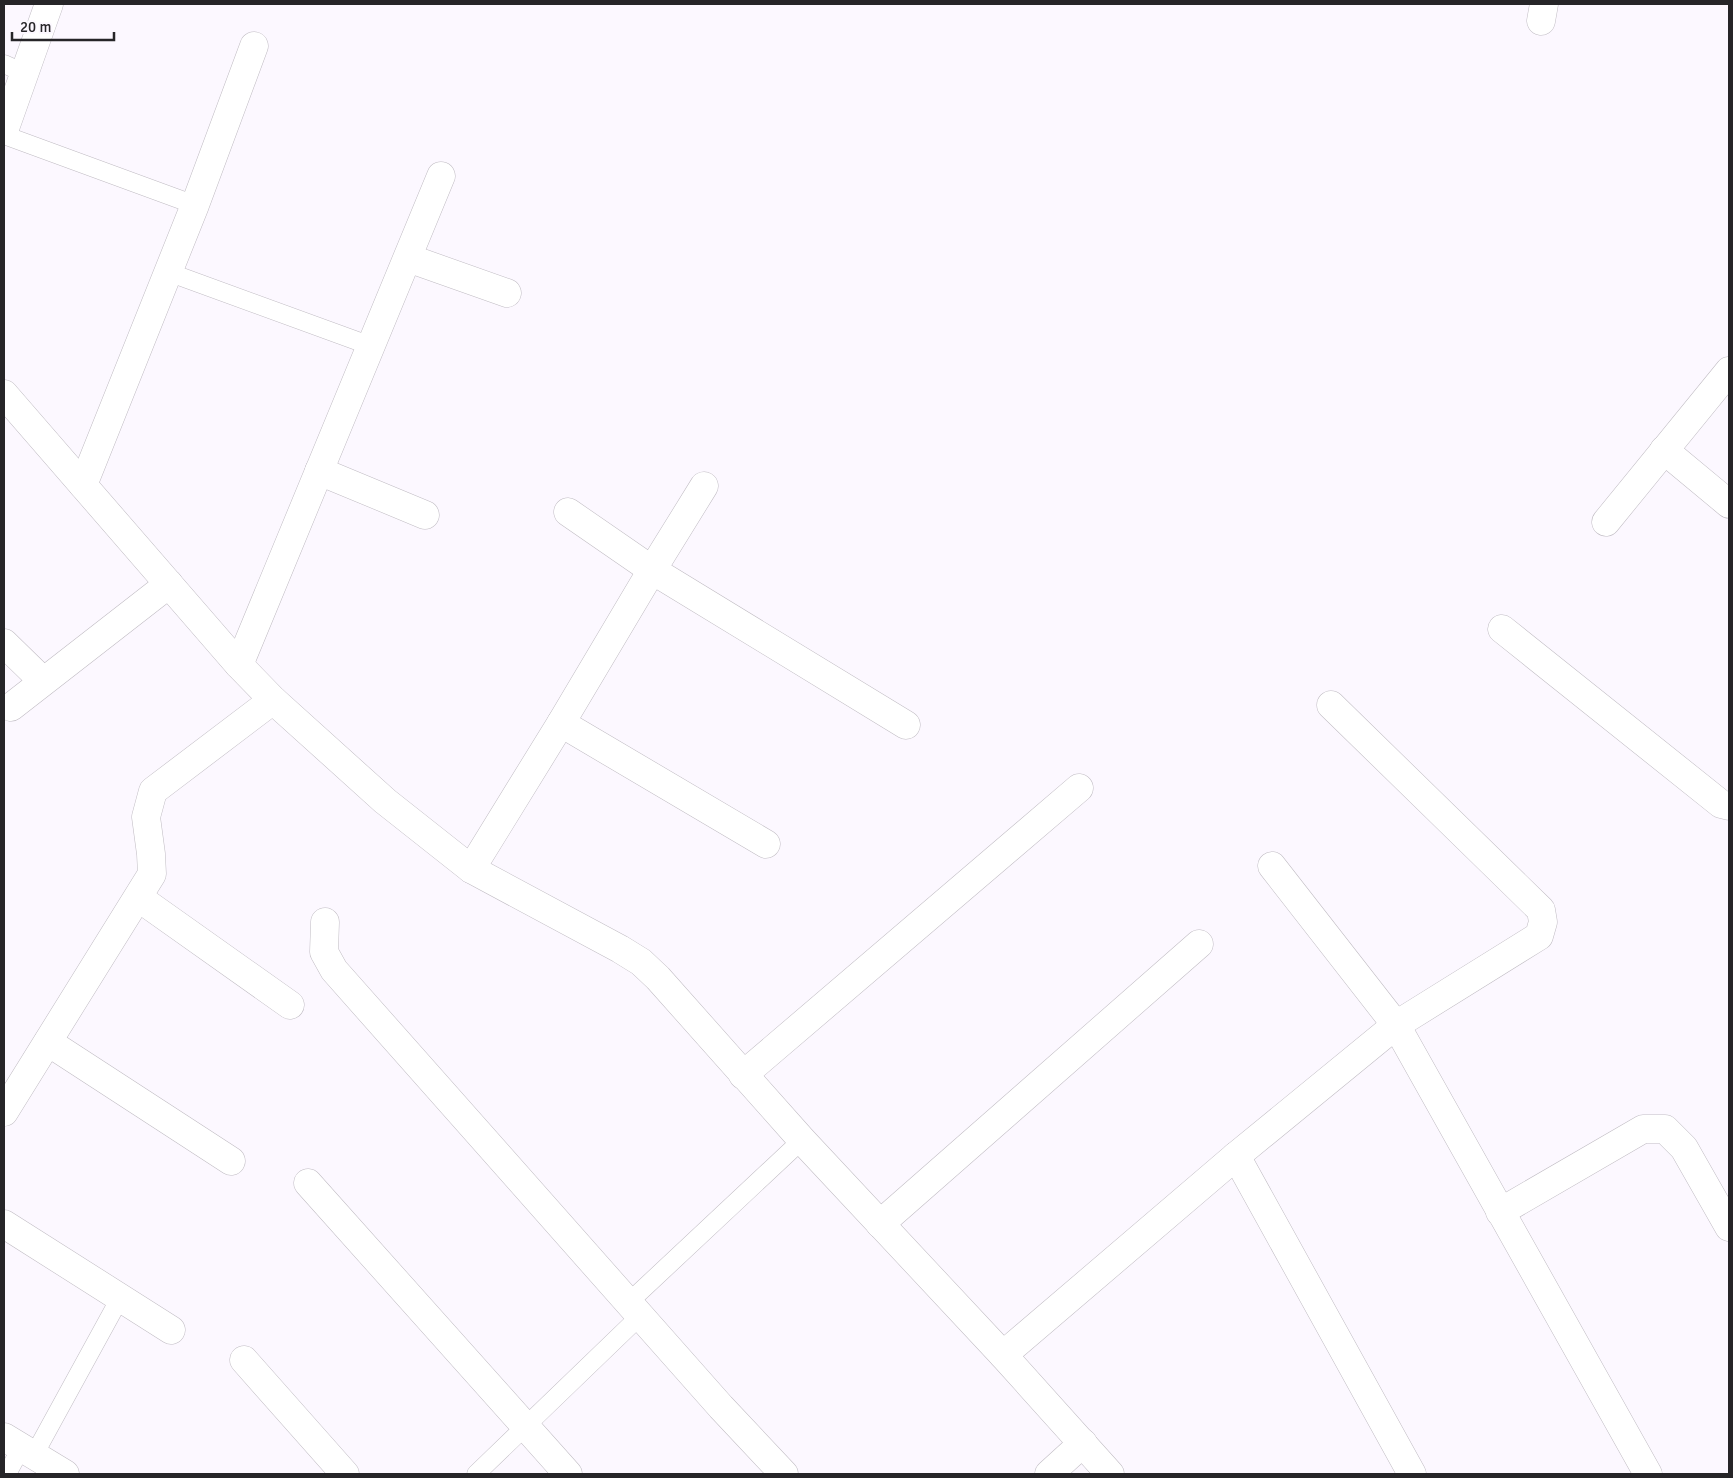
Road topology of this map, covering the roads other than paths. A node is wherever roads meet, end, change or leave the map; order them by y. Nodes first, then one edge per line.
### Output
1 (49, 4) edge
2 (254, 46) dead end
3 (14, 68) edge
4 (4, 133) edge
5 (442, 176) dead end
6 (195, 205) junction
7 (408, 258) junction
8 (168, 272) junction
9 (508, 293) dead end
10 (371, 346) junction
11 (1729, 371) edge
12 (4, 394) edge
13 (1664, 450) junction
14 (319, 471) junction
15 (83, 485) junction
16 (704, 486) dead end
17 (1729, 504) edge
18 (568, 512) dead end
19 (425, 515) dead end
20 (1606, 522) dead end
21 (652, 570) junction
22 (169, 584) junction
23 (1502, 629) dead end
24 (4, 643) edge
25 (239, 665) junction
26 (43, 681) junction
27 (273, 700) junction
28 (1331, 705) dead end
29 (11, 707) dead end
30 (561, 723) junction
31 (906, 724) dead end
32 (1079, 788) dead end
33 (1729, 806) edge
34 (766, 844) dead end
35 (1272, 866) dead end
36 (471, 869) junction
37 (139, 898) junction
38 (325, 922) dead end
39 (1199, 944) dead end
40 (290, 1005) dead end
41 (1396, 1025) junction
42 (48, 1042) junction
43 (743, 1075) junction
44 (4, 1112) edge
45 (802, 1140) junction
46 (1236, 1156) junction
47 (231, 1161) dead end
48 (308, 1183) dead end
49 (1500, 1212) junction
50 (4, 1224) edge
51 (880, 1224) junction
52 (1729, 1227) edge
53 (120, 1298) junction
54 (634, 1309) junction
55 (171, 1330) dead end
56 (1003, 1355) junction
57 (244, 1360) dead end
58 (525, 1426) junction
59 (1083, 1443) junction
60 (20, 1447) edge
61 (6, 1474) edge
62 (65, 1474) edge
63 (345, 1474) edge
64 (476, 1474) edge
65 (568, 1474) edge
66 (784, 1474) edge
67 (1049, 1474) edge
68 (1110, 1474) edge
69 (1412, 1474) edge
70 (1648, 1474) edge

1 - 3 street
2 - 6 street
3 - 4 street
4 - 6 lane
5 - 7 street
6 - 8 street
7 - 9 street
7 - 10 street
8 - 10 lane
8 - 15 street
10 - 14 street
11 - 13 street
12 - 15 street
13 - 17 street
13 - 20 street
14 - 19 street
14 - 25 street
15 - 22 street
16 - 21 street
18 - 21 street
21 - 30 street
21 - 31 street
22 - 25 street
22 - 26 street
23 - 33 street
24 - 26 street
25 - 27 street
26 - 29 street
27 - 36 street
27 - 37 street
28 - 41 street
30 - 34 street
30 - 36 street
32 - 43 street
35 - 41 street
36 - 43 street
37 - 40 street
37 - 42 street
38 - 54 street
39 - 51 street
41 - 46 street
41 - 49 street
42 - 44 street
42 - 47 street
43 - 45 street
45 - 51 street
45 - 54 lane
46 - 56 street
46 - 69 street
48 - 58 street
49 - 52 street
49 - 70 street
50 - 53 street
51 - 56 street
53 - 55 street
53 - 60 lane
54 - 58 lane
54 - 66 street
56 - 59 street
57 - 63 street
58 - 64 lane
58 - 65 street
59 - 67 street
59 - 68 street
60 - 61 lane
60 - 62 street

